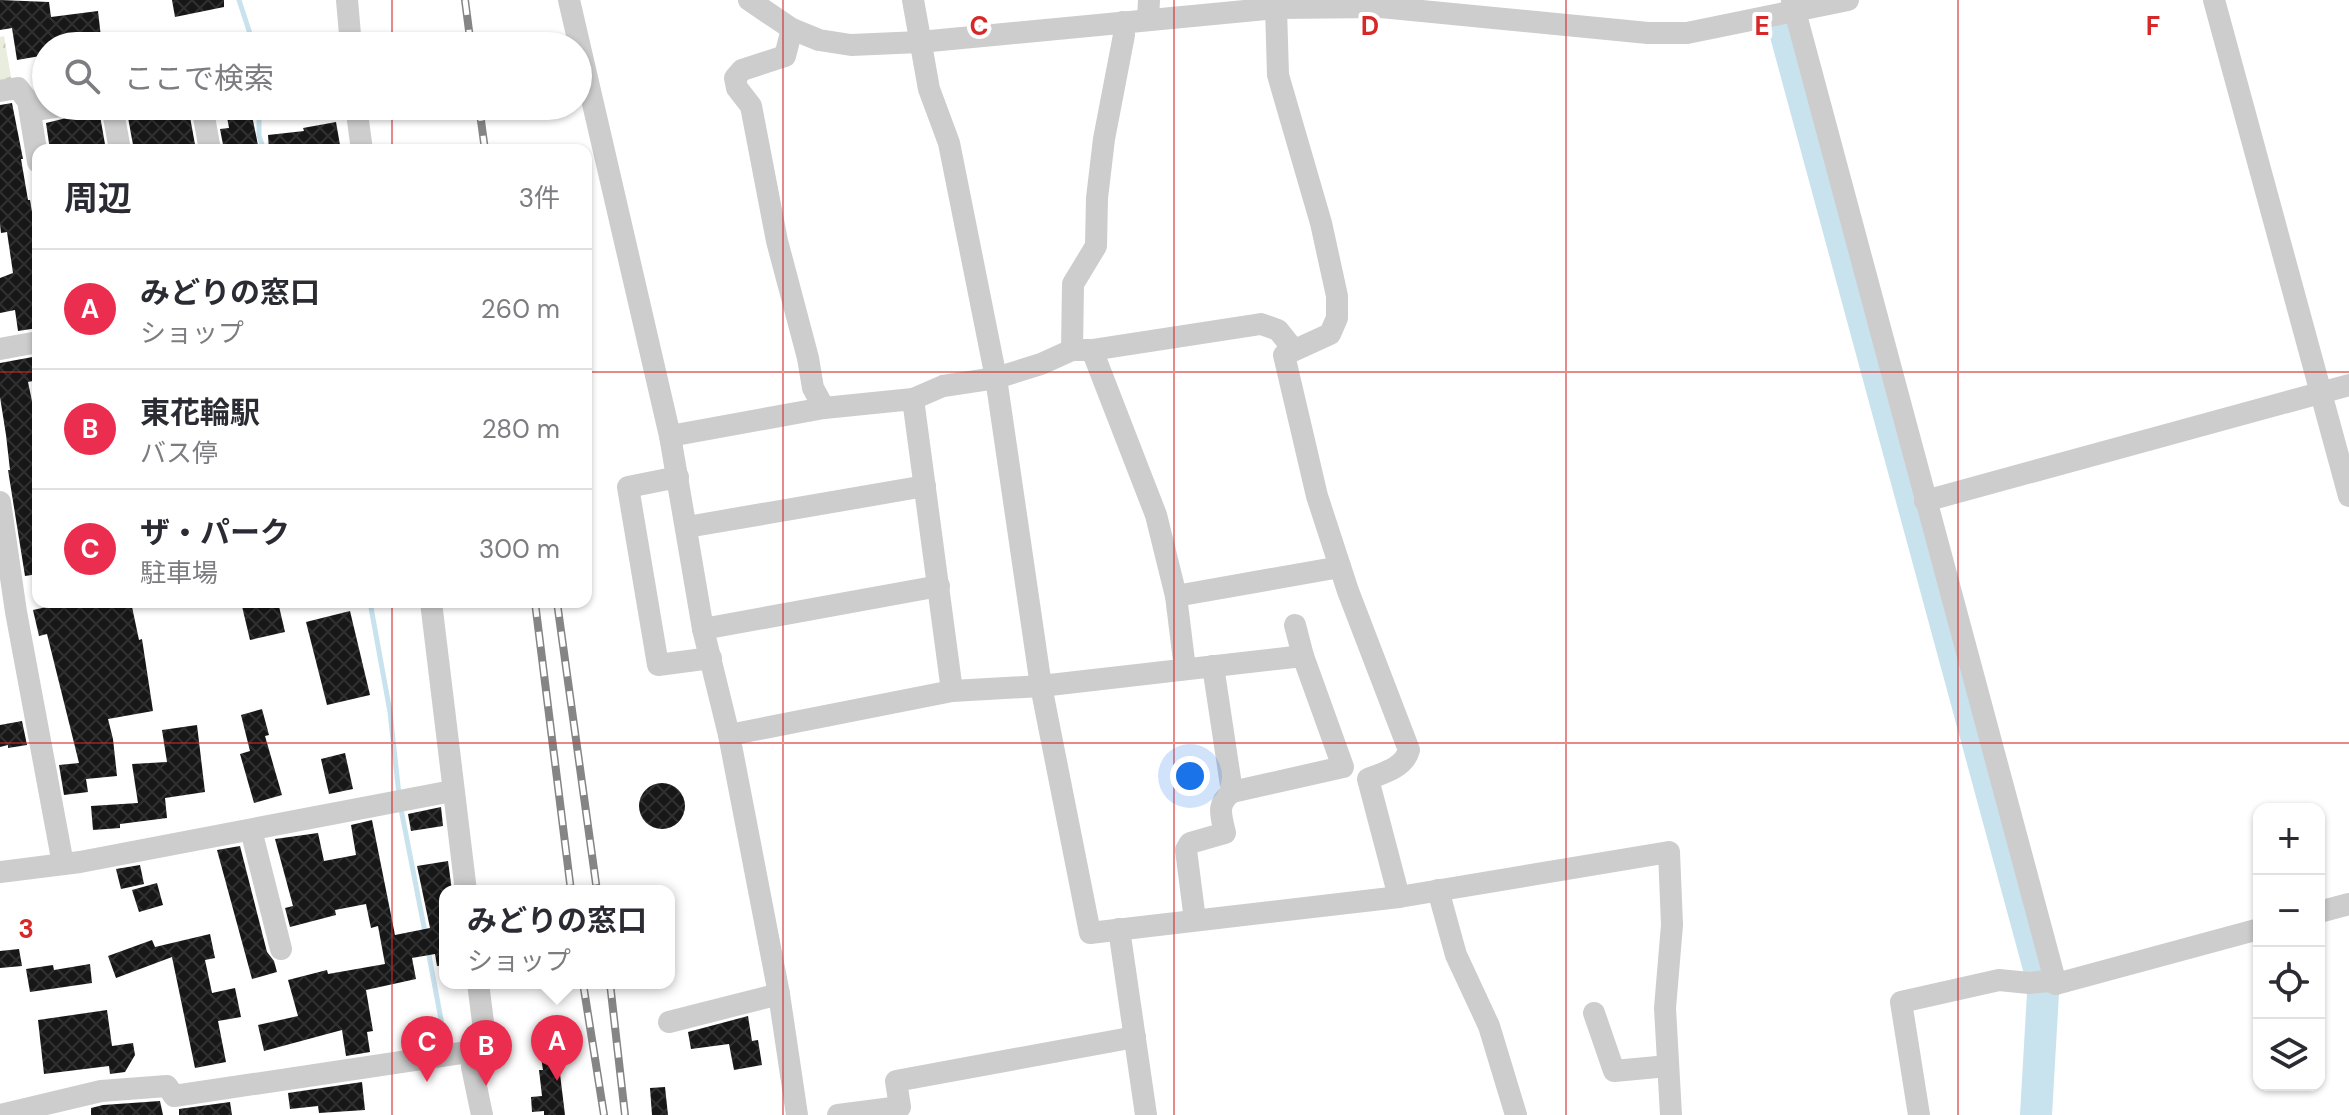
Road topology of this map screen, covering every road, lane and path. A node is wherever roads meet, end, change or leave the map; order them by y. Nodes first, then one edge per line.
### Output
1 (347, 0) edge
2 (569, 0) edge
3 (749, 0) edge
4 (913, 0) edge
5 (1848, 0) edge
6 (2214, 0) edge
7 (1794, 6) edge
8 (1276, 8) junction
9 (1148, 10) edge
10 (783, 17) edge
11 (1123, 22) junction
12 (350, 32) edge
13 (576, 32) edge
14 (920, 42) junction
15 (0, 91) edge
16 (592, 99) edge
17 (30, 111) joint
18 (115, 120) edge
19 (205, 120) edge
20 (358, 120) edge
21 (35, 144) edge
22 (119, 144) edge
23 (209, 144) edge
24 (361, 144) edge
25 (32, 343) edge
26 (0, 349) edge
27 (1082, 350) junction
28 (1294, 350) junction
29 (996, 378) junction
30 (2349, 385) edge
31 (2321, 393) junction
32 (913, 399) junction
33 (824, 408) junction
34 (670, 436) junction
35 (678, 477) junction
36 (925, 486) junction
37 (2349, 496) edge
38 (1925, 501) junction
39 (0, 502) edge
40 (687, 527) junction
41 (1340, 567) junction
42 (939, 586) junction
43 (1176, 596) junction
44 (432, 608) edge
45 (1295, 625) dead end
46 (703, 629) junction
47 (1303, 656) junction
48 (711, 658) junction
49 (1213, 666) junction
50 (1185, 669) junction
51 (1041, 686) junction
52 (952, 691) junction
53 (729, 735) junction
54 (452, 791) junction
55 (1232, 792) junction
56 (251, 830) junction
57 (63, 864) junction
58 (0, 872) edge
59 (465, 885) edge
60 (1438, 890) junction
61 (1399, 897) junction
62 (2349, 904) edge
63 (2325, 910) edge
64 (1195, 920) junction
65 (1119, 929) junction
66 (2253, 930) edge
67 (281, 949) dead end
68 (2046, 982) junction
69 (479, 989) edge
70 (779, 994) junction
71 (1594, 1013) dead end
72 (669, 1022) dead end
73 (1135, 1037) junction
74 (475, 1057) junction
75 (1668, 1066) junction
76 (0, 1115) edge
77 (482, 1115) edge
78 (797, 1115) edge
79 (838, 1115) edge
80 (1146, 1115) edge
81 (1516, 1115) edge
82 (1671, 1115) edge
83 (1919, 1115) edge

1 - 12 street
2 - 13 street
3 - 10 street
4 - 14 street
5 - 7 street
6 - 31 street
7 - 8 street
7 - 38 street
8 - 9 street
8 - 28 street
9 - 11 street
10 - 14 street
10 - 33 street
11 - 14 street
11 - 27 street
14 - 29 street
15 - 17 street
16 - 34 street
17 - 21 street
18 - 22 street
19 - 23 street
20 - 24 street
25 - 26 street
27 - 28 street
27 - 29 street
27 - 43 street
28 - 41 street
29 - 32 street
29 - 51 street
30 - 31 street
31 - 37 street
31 - 38 street
32 - 33 street
32 - 36 street
33 - 34 street
34 - 35 street
35 - 40 street
35 - 48 street
36 - 40 street
36 - 42 street
38 - 68 street
39 - 57 street
40 - 46 street
41 - 43 street
41 - 61 street
42 - 46 street
42 - 52 street
43 - 50 street
44 - 54 street
45 - 47 street
46 - 48 street
47 - 49 street
47 - 55 street
48 - 53 street
49 - 50 street
49 - 55 street
50 - 51 street
51 - 52 street
51 - 65 street
52 - 53 street
53 - 70 street
54 - 56 street
54 - 59 street
55 - 64 street
56 - 57 street
56 - 67 street
57 - 58 street
60 - 61 street
60 - 75 street
60 - 81 street
61 - 64 street
62 - 63 street
64 - 65 street
65 - 73 street
66 - 68 street
68 - 83 street
69 - 74 street
70 - 72 street
70 - 78 street
71 - 75 street
73 - 79 street
73 - 80 street
74 - 76 street
74 - 77 street
75 - 82 street

